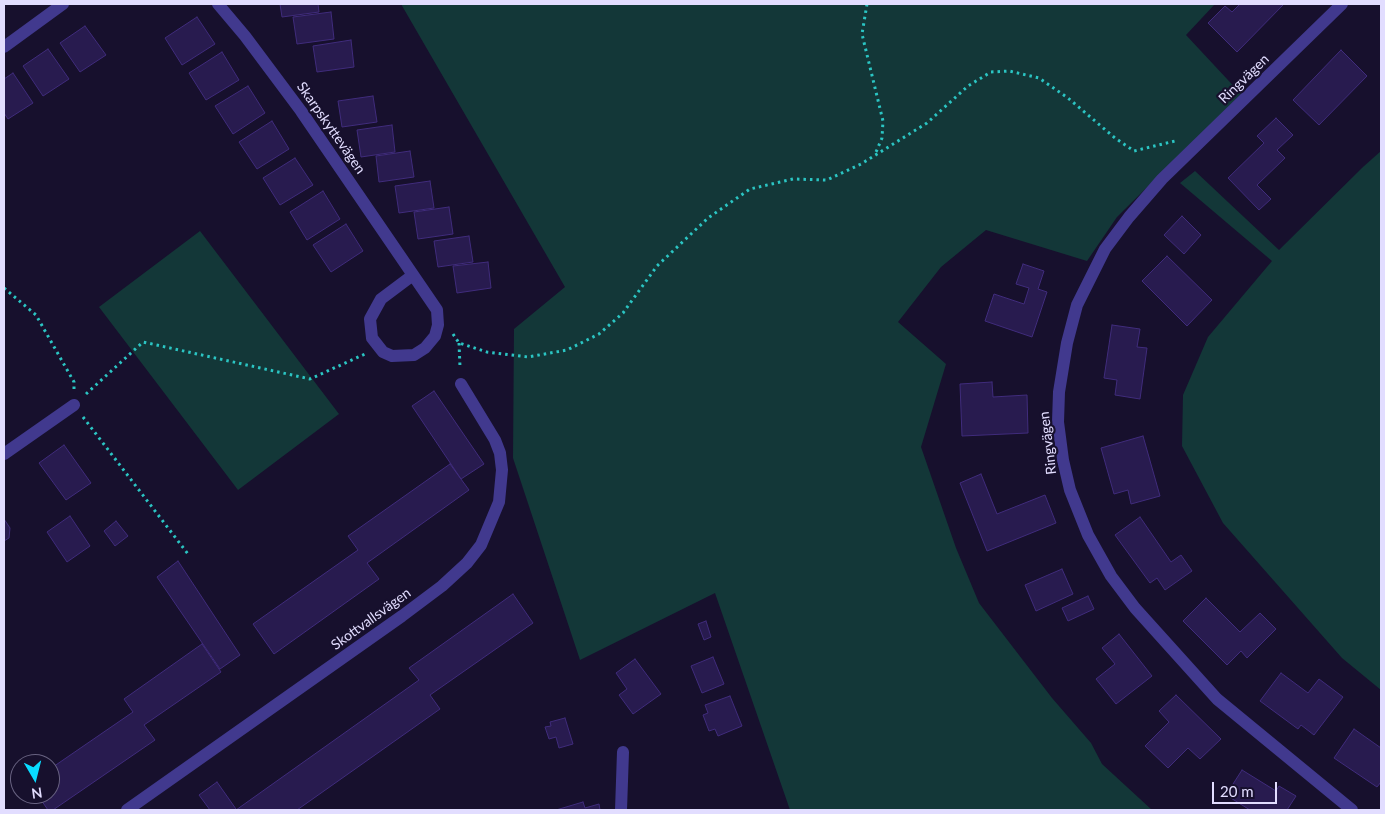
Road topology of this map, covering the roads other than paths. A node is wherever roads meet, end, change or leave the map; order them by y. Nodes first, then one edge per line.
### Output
1 (63, 4) edge
2 (218, 4) edge
3 (1342, 4) edge
4 (4, 47) edge
5 (413, 275) junction
6 (461, 384) road end
7 (74, 404) road end
8 (4, 454) edge
9 (623, 752) dead end
10 (127, 810) edge
11 (621, 810) edge
12 (1352, 810) edge

1 - 4 street
2 - 5 street, Skarpskyttevägen
3 - 12 street, Ringvägen
5 - 5 street, Skarpskyttevägen
6 - 10 street, Skottvallsvägen
7 - 8 street
9 - 11 street

